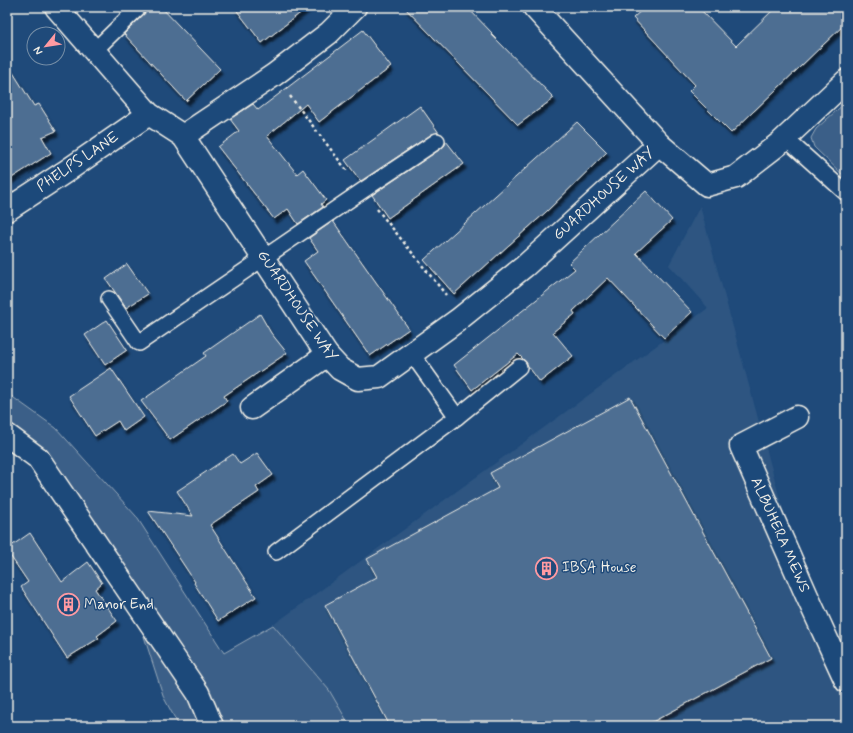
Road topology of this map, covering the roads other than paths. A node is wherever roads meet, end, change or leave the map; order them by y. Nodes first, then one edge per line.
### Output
1 (56, 7) edge
2 (139, 7) edge
3 (355, 7) edge
4 (534, 7) edge
5 (94, 51) junction
6 (846, 81) edge
7 (149, 114) junction
8 (183, 136) junction
9 (785, 138) junction
10 (437, 142) dead end
11 (659, 144) junction
12 (846, 193) edge
13 (7, 210) edge
14 (264, 258) junction
15 (109, 299) dead end
16 (412, 354) junction
17 (327, 355) junction
18 (519, 367) dead end
19 (252, 408) dead end
20 (457, 417) junction
21 (797, 417) dead end
22 (7, 435) edge
23 (276, 552) dead end
24 (846, 681) edge
25 (212, 726) edge

1 - 5 street, GUARDHOUSE WAY
2 - 5 lane
3 - 8 street
4 - 11 street
5 - 7 street, GUARDHOUSE WAY
6 - 9 street
7 - 8 street, GUARDHOUSE WAY
7 - 13 street, PHELPS LANE
8 - 14 street, GUARDHOUSE WAY
9 - 11 street
9 - 12 lane
10 - 14 lane
11 - 16 street, GUARDHOUSE WAY
14 - 15 lane
14 - 17 street, GUARDHOUSE WAY
16 - 17 street, GUARDHOUSE WAY
16 - 20 lane
17 - 19 street
18 - 20 lane
20 - 23 lane
21 - 24 street, ALBUHERA MEWS
22 - 25 street

